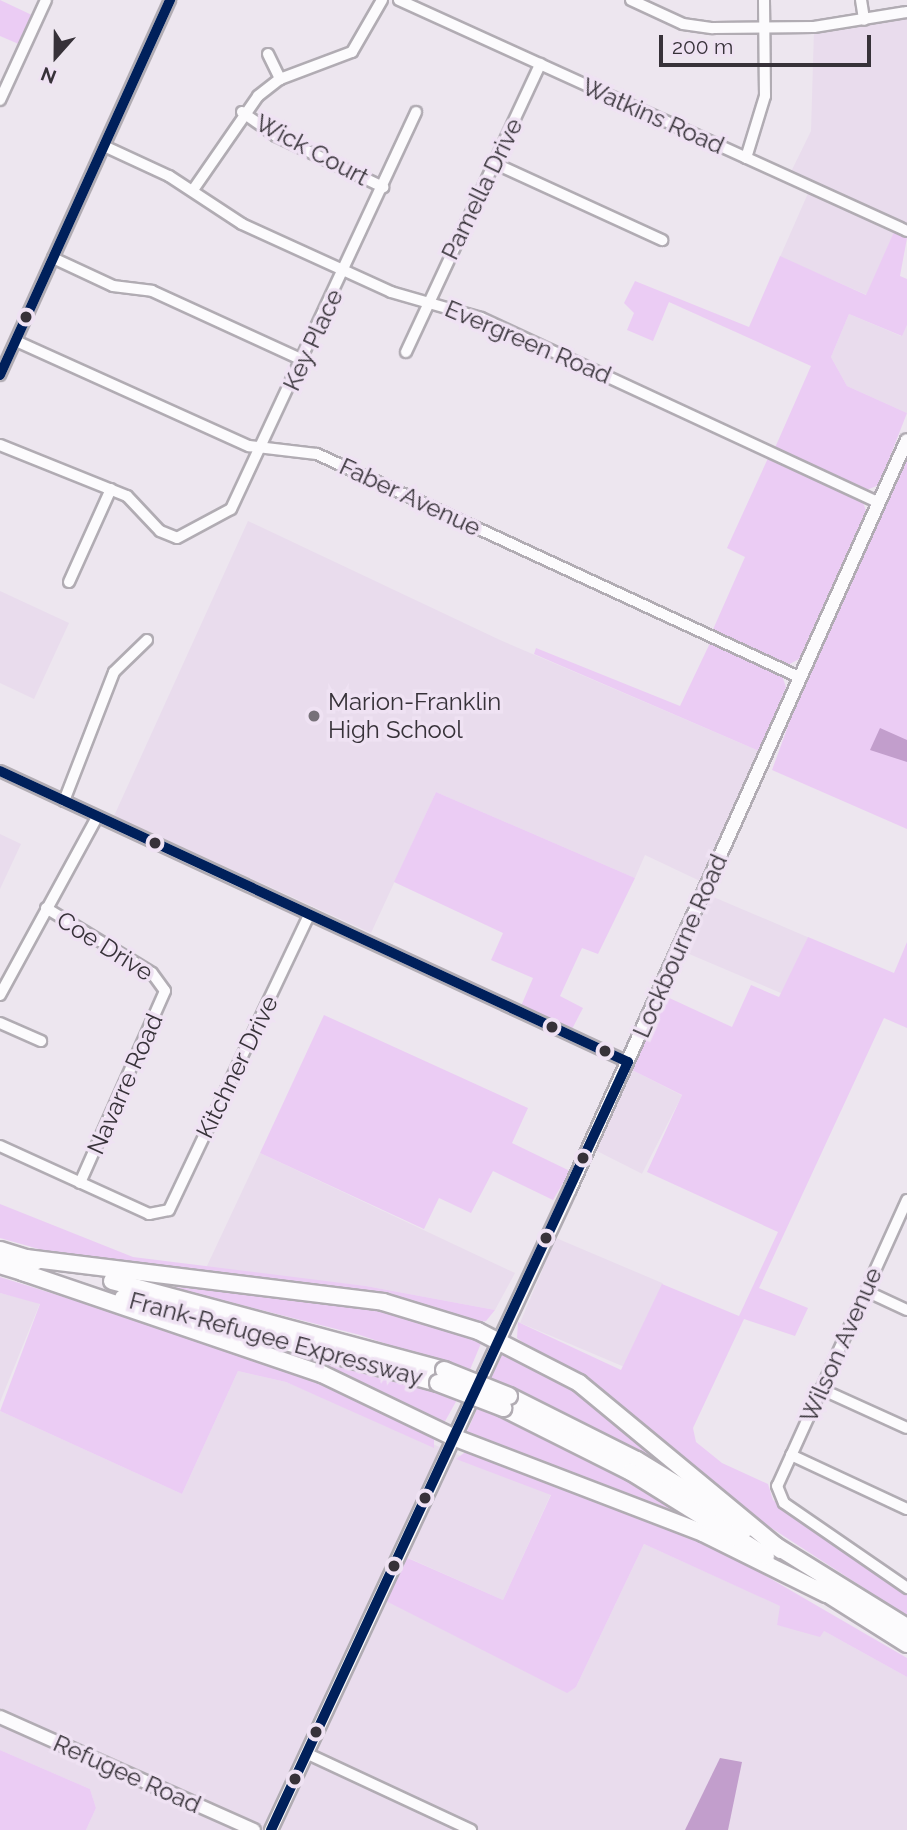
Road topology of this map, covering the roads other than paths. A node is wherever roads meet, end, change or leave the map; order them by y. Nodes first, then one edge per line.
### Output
1 (46, 0) edge
2 (170, 0) edge
3 (382, 0) edge
4 (399, 0) edge
5 (631, 0) edge
6 (764, 0) edge
7 (861, 0) edge
8 (907, 12) edge
9 (864, 20) junction
10 (764, 27) junction
11 (268, 54) dead end
12 (540, 64) junction
13 (280, 79) junction
14 (0, 100) edge
15 (416, 111) dead end
16 (242, 112) junction
17 (104, 146) junction
18 (746, 158) junction
19 (496, 164) junction
20 (383, 187) junction
21 (193, 190) junction
22 (907, 231) edge
23 (662, 240) dead end
24 (53, 258) junction
25 (344, 271) junction
26 (429, 301) junction
27 (16, 341) junction
28 (407, 352) dead end
29 (303, 360) junction
30 (0, 374) edge
31 (907, 440) edge
32 (0, 445) edge
33 (264, 447) junction
34 (111, 489) junction
35 (878, 502) junction
36 (69, 582) dead end
37 (147, 640) dead end
38 (799, 677) junction
39 (0, 771) edge
40 (64, 801) junction
41 (97, 817) junction
42 (46, 908) junction
43 (309, 915) junction
44 (163, 984) joint
45 (0, 995) edge
46 (0, 1023) edge
47 (41, 1041) dead end
48 (628, 1062) junction
49 (0, 1146) edge
50 (80, 1182) junction
51 (907, 1200) edge
52 (0, 1250) edge
53 (0, 1265) edge
54 (24, 1265) junction
55 (866, 1291) junction
56 (907, 1310) edge
57 (497, 1341) junction
58 (821, 1389) junction
59 (506, 1402) junction
60 (907, 1428) edge
61 (453, 1437) junction
62 (791, 1455) junction
63 (907, 1508) edge
64 (782, 1550) junction
65 (907, 1588) edge
66 (826, 1594) junction
67 (907, 1627) edge
68 (907, 1644) edge
69 (0, 1717) edge
70 (308, 1754) junction
71 (254, 1830) edge
72 (271, 1830) edge
73 (471, 1830) edge

1 - 14 street
2 - 17 street
3 - 13 street
4 - 12 street, Watkins Road
5 - 10 street
6 - 10 street
7 - 9 street
8 - 9 street
9 - 10 street
10 - 18 street
11 - 13 street
12 - 18 street, Watkins Road
12 - 19 street, Pamella Drive
13 - 16 street
15 - 20 street, Key Place
16 - 20 street, Wick Court
16 - 21 street
17 - 21 street, Evergreen Road
17 - 24 street
18 - 22 street, Watkins Road
19 - 23 street
19 - 26 street, Pamella Drive
20 - 25 street, Key Place
21 - 25 street, Evergreen Road
24 - 27 street
24 - 29 street
25 - 26 street, Evergreen Road
25 - 29 street, Key Place
26 - 28 street, Pamella Drive
26 - 35 street, Evergreen Road
27 - 30 street
27 - 33 street, Faber Avenue
29 - 33 street, Key Place
31 - 35 main road, Lockbourne Road
32 - 34 street
33 - 34 street, Key Place
33 - 38 street, Faber Avenue
34 - 36 street
35 - 38 main road, Lockbourne Road
37 - 40 street
38 - 48 main road, Lockbourne Road
39 - 40 street
40 - 41 street
41 - 42 street
41 - 43 street
42 - 44 street, Coe Drive
42 - 45 street
43 - 48 street
43 - 50 street, Kitchner Drive
44 - 50 street, Navarre Road
46 - 47 street
48 - 57 main road, Lockbourne Road
49 - 50 street
51 - 55 street, Wilson Avenue
52 - 54 highway, Frank-Refugee Expressway
53 - 54 highway, Frank-Refugee Expressway
54 - 57 highway
54 - 59 highway, Frank-Refugee Expressway, bridge
54 - 61 highway
55 - 56 street
55 - 58 street, Wilson Avenue
57 - 61 main road, Lockbourne Road
57 - 64 highway
58 - 60 street
58 - 62 street, Wilson Avenue
59 - 64 highway, Frank-Refugee Expressway
59 - 66 highway, Frank-Refugee Expressway
61 - 66 highway
61 - 70 main road, Lockbourne Road
62 - 63 street
62 - 65 street, Wilson Avenue
64 - 67 highway, Frank-Refugee Expressway
66 - 68 highway, Frank-Refugee Expressway
69 - 71 main road, Refugee Road
70 - 72 main road, Lockbourne Road
70 - 73 street

